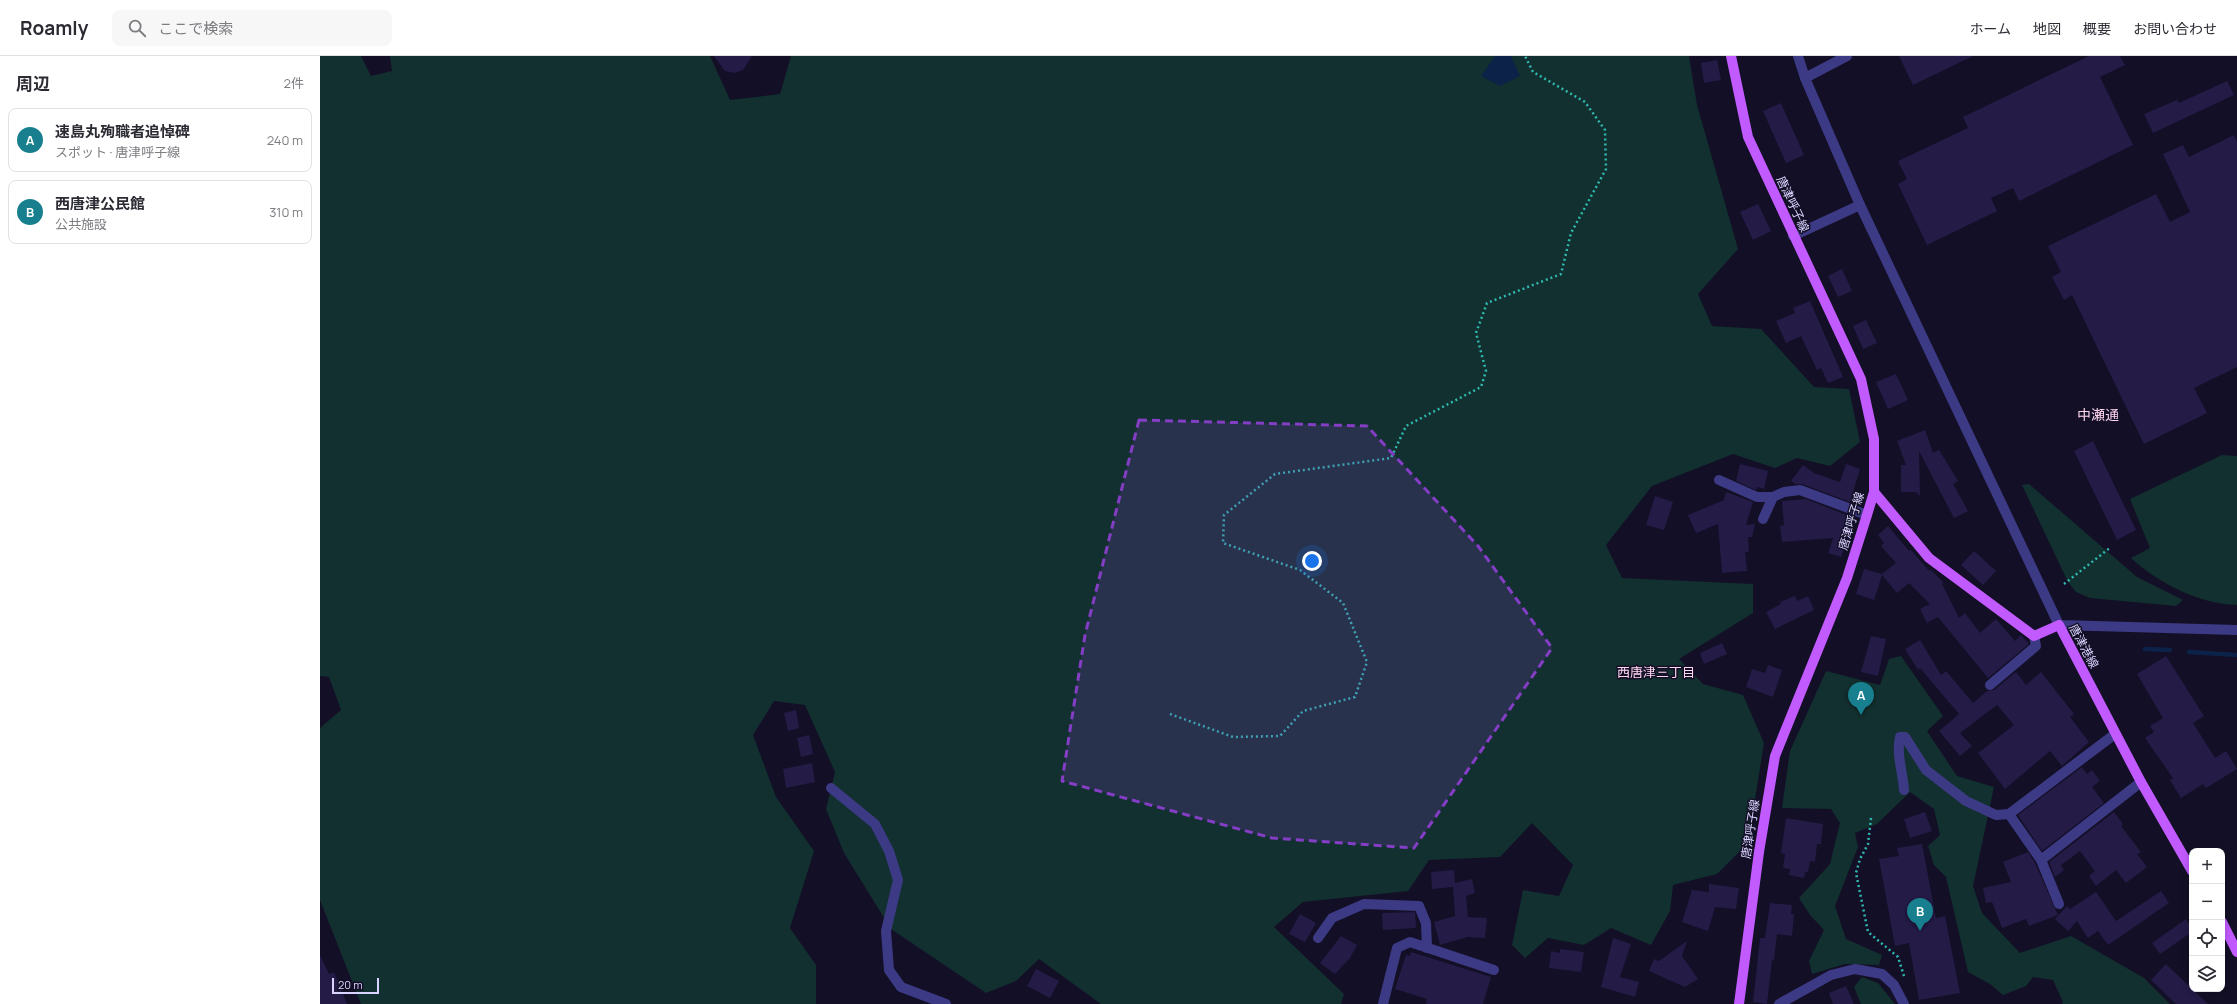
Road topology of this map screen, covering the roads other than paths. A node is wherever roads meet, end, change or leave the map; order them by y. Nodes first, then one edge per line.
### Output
1 (1731, 56) edge
2 (1798, 56) edge
3 (1847, 56) edge
4 (1805, 78) junction
5 (1860, 205) junction
6 (1793, 236) junction
7 (1719, 480) dead end
8 (1874, 492) junction
9 (1773, 497) junction
10 (1867, 515) junction
11 (1762, 518) dead end
12 (2059, 625) junction
13 (2237, 630) edge
14 (2034, 636) junction
15 (1990, 685) dead end
16 (2115, 734) junction
17 (2141, 782) junction
18 (831, 788) dead end
19 (1904, 790) dead end
20 (2009, 814) junction
21 (2041, 860) junction
22 (2189, 866) edge
23 (2059, 904) dead end
24 (2225, 928) edge
25 (1318, 938) dead end
26 (1427, 948) junction
27 (2237, 952) edge
28 (1494, 970) dead end
29 (946, 1004) edge
30 (1384, 1004) edge
31 (1739, 1004) edge
32 (1779, 1004) edge
33 (1904, 1004) edge

1 - 6 main road, 唐津呼子線
2 - 4 street
3 - 4 street
4 - 5 street
5 - 6 street
5 - 12 street
6 - 8 main road, 唐津呼子線
7 - 9 street
8 - 10 main road, 唐津呼子線
8 - 14 main road
9 - 10 street
9 - 11 street
10 - 31 main road, 唐津呼子線
12 - 13 street
12 - 14 main road, 唐津港線
12 - 16 main road, 唐津港線
14 - 15 street
16 - 17 main road, 唐津港線
16 - 20 street
17 - 21 street
17 - 22 main road, 唐津港線
18 - 29 street
19 - 20 street
20 - 21 street
21 - 23 street
24 - 27 main road
25 - 26 street
26 - 28 street
26 - 30 street
32 - 33 street

